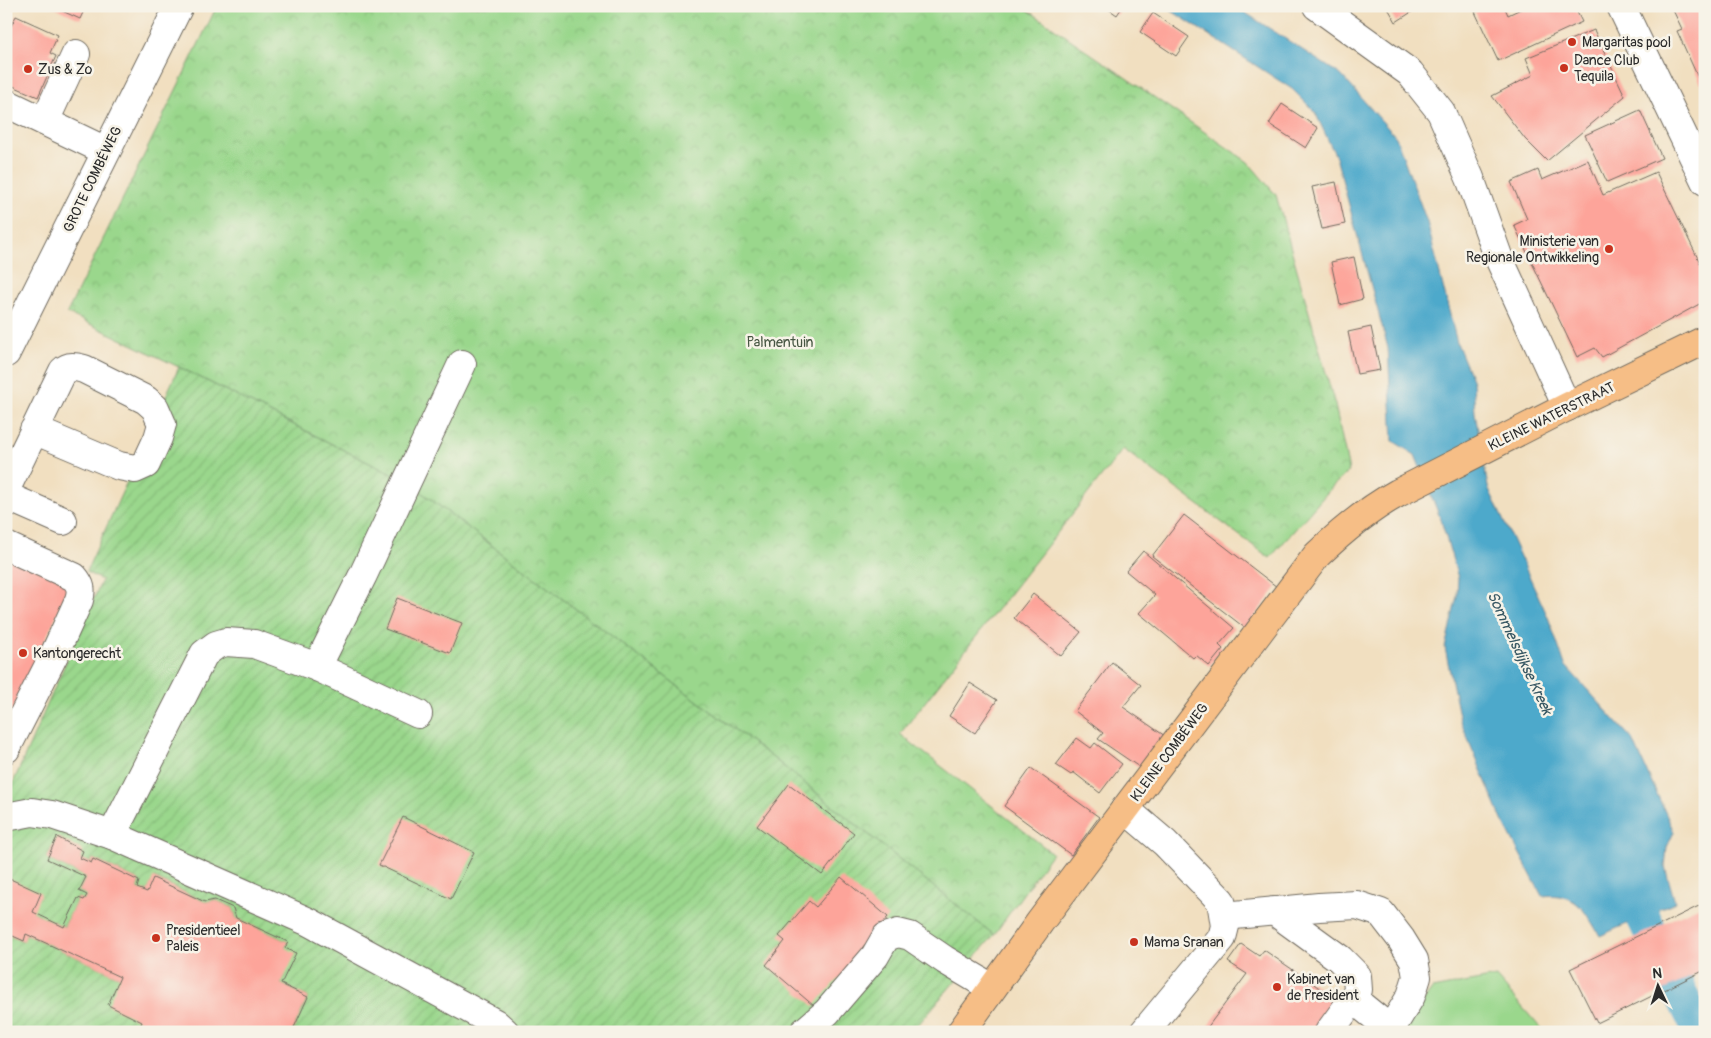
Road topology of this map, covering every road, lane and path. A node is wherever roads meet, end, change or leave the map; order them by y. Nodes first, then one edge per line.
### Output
1 (179, 6) edge
2 (1317, 6) edge
3 (1621, 6) edge
4 (76, 54) dead end
5 (6, 103) edge
6 (45, 121) junction
7 (106, 151) junction
8 (1705, 181) edge
9 (1705, 340) edge
10 (6, 353) edge
11 (462, 364) dead end
12 (1567, 407) junction
13 (34, 430) junction
14 (10, 473) edge
15 (1398, 492) joint
16 (63, 521) dead end
17 (6, 546) edge
18 (317, 667) junction
19 (418, 714) dead end
20 (6, 749) edge
21 (1125, 809) junction
22 (6, 818) edge
23 (112, 835) junction
24 (1274, 911) junction
25 (1224, 916) junction
26 (992, 988) junction
27 (1354, 999) junction
28 (1390, 1031) edge
29 (505, 1032) edge
30 (804, 1032) edge
31 (960, 1032) edge
32 (1144, 1032) edge
33 (1329, 1032) edge

1 - 7 street, GROTE COMBÉWEG
2 - 12 street
3 - 8 street
4 - 6 street
5 - 6 street
6 - 7 street
7 - 10 street, GROTE COMBÉWEG
9 - 12 main road, KLEINE WATERSTRAAT
11 - 18 street
12 - 15 main road, KLEINE WATERSTRAAT
13 - 13 street
13 - 14 street
14 - 16 street
15 - 21 main road, KLEINE COMBÉWEG
17 - 20 street
18 - 19 street
18 - 23 street
21 - 25 street
21 - 26 main road, KLEINE COMBÉWEG
22 - 23 street
23 - 29 street
24 - 25 street
24 - 27 street
24 - 28 street
25 - 32 street
26 - 30 street
26 - 31 main road, KLEINE COMBÉWEG
27 - 28 street
27 - 33 street

